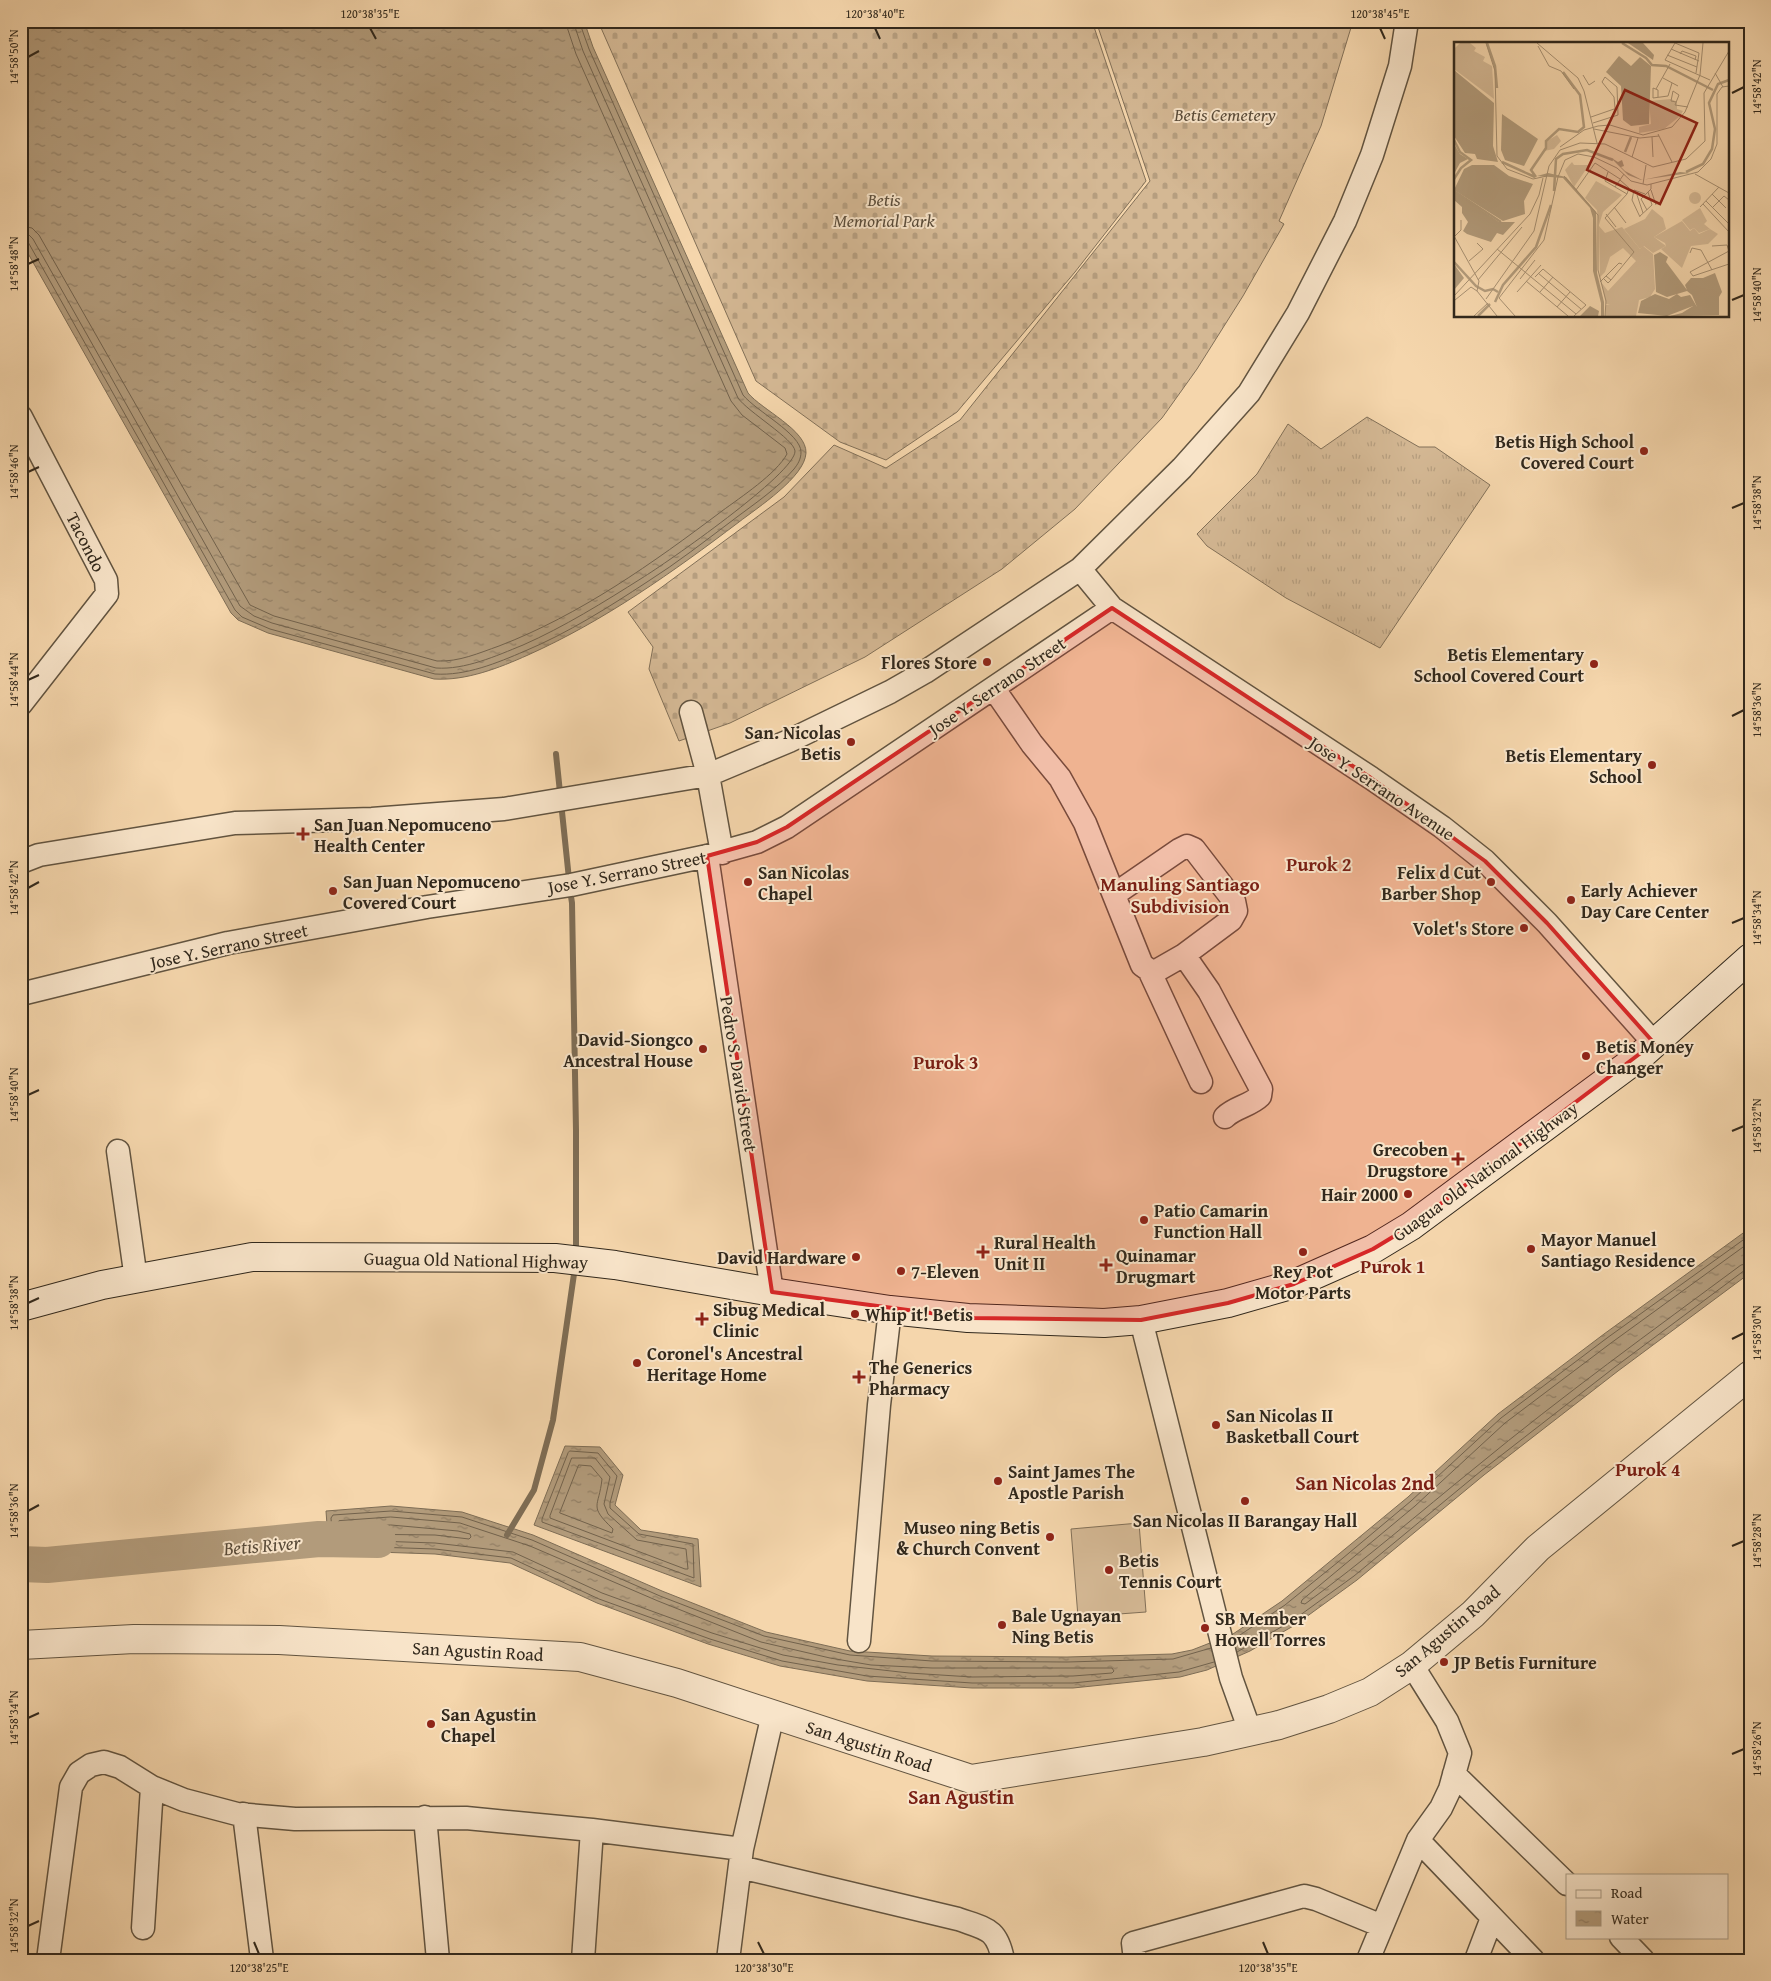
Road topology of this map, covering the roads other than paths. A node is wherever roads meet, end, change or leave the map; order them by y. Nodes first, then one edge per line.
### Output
1 (1407, 21) edge
2 (23, 425) edge
3 (1080, 569) junction
4 (1112, 608) junction
5 (994, 689) junction
6 (21, 704) edge
7 (691, 712) dead end
8 (708, 775) junction
9 (714, 854) junction
10 (21, 862) edge
11 (1115, 894) junction
12 (1184, 955) junction
13 (1750, 958) edge
14 (1149, 970) junction
15 (21, 994) edge
16 (1654, 1044) junction
17 (1201, 1082) dead end
18 (1224, 1117) dead end
19 (118, 1151) dead end
20 (136, 1279) junction
21 (772, 1292) junction
22 (21, 1307) edge
23 (890, 1310) junction
24 (1141, 1320) junction
25 (1750, 1375) edge
26 (859, 1641) dead end
27 (21, 1645) edge
28 (1412, 1665) junction
29 (773, 1714) junction
30 (1250, 1731) junction
31 (1454, 1774) junction
32 (152, 1787) junction
33 (244, 1814) junction
34 (425, 1817) junction
35 (592, 1830) junction
36 (1418, 1840) junction
37 (741, 1858) junction
38 (1566, 1883) edge
39 (1492, 1918) junction
40 (1382, 1926) junction
41 (142, 1928) dead end
42 (1622, 1938) edge
43 (262, 1959) edge
44 (48, 1960) edge
45 (438, 1960) edge
46 (583, 1960) edge
47 (728, 1960) edge
48 (1003, 1960) edge
49 (1135, 1960) edge
50 (1368, 1960) edge
51 (1476, 1960) edge
52 (1533, 1960) edge
53 (1643, 1960) edge

1 - 3 street
2 - 6 street, Tacondo
3 - 4 street, Jose Y. Serrano Avenue
3 - 8 street
4 - 5 street, Jose Y. Serrano Street
4 - 16 street, Jose Y. Serrano Avenue
5 - 9 street, Jose Y. Serrano Street
5 - 11 street
7 - 8 street, Pedro S. David Street
8 - 9 street, Pedro S. David Street
8 - 10 street
9 - 15 street, Jose Y. Serrano Street
9 - 21 street, Pedro S. David Street
11 - 12 street
11 - 14 street
12 - 14 street
12 - 18 street
13 - 16 street, Guagua Old National Highway
14 - 17 street
16 - 24 street, Guagua Old National Highway
19 - 20 street
20 - 21 street, Guagua Old National Highway
20 - 22 street, Guagua Old National Highway
21 - 23 street, Guagua Old National Highway
23 - 24 street, Guagua Old National Highway
23 - 26 street
24 - 30 street
25 - 28 street, San Agustin Road
27 - 29 street, San Agustin Road
28 - 30 street, San Agustin Road
28 - 31 street
29 - 30 street, San Agustin Road
29 - 37 street
31 - 36 street
31 - 38 street
32 - 33 street
32 - 41 street
32 - 44 street
33 - 34 street
33 - 43 street
34 - 35 street
34 - 45 street
35 - 37 street
35 - 46 street
36 - 39 street
36 - 40 street
37 - 47 street
37 - 48 street
39 - 51 street
39 - 52 street
40 - 49 street
40 - 50 street
42 - 53 street

